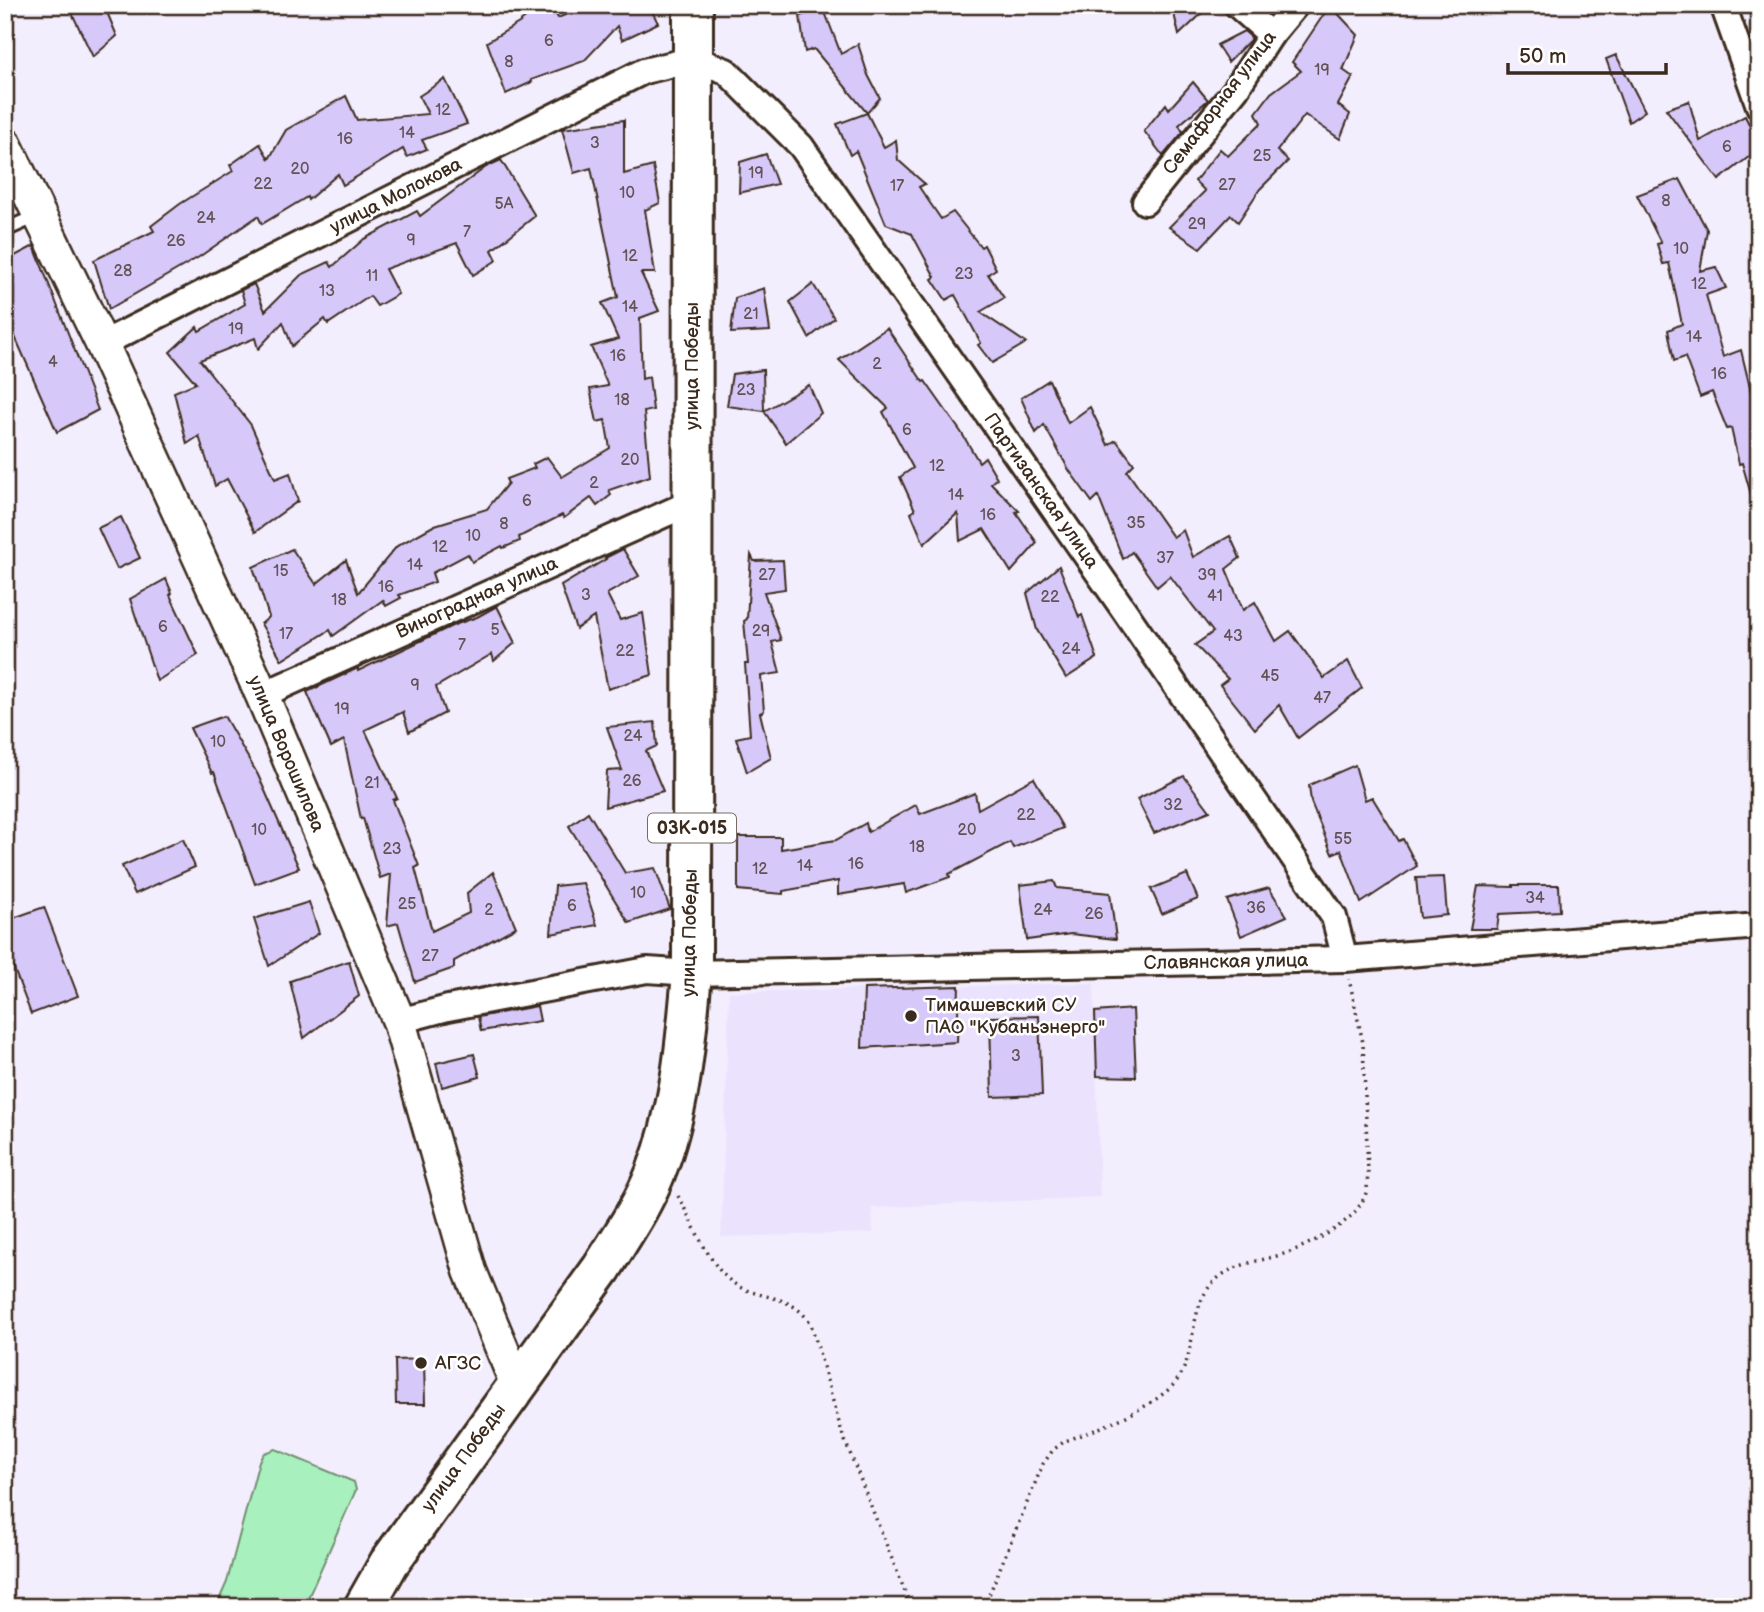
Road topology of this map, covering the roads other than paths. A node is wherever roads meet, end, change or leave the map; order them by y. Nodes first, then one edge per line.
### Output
1 (693, 5) edge
2 (1237, 5) edge
3 (1296, 5) edge
4 (1723, 5) edge
5 (1271, 35) junction
6 (694, 59) junction
7 (1759, 106) edge
8 (5, 144) edge
9 (1145, 202) dead end
10 (40, 215) junction
11 (5, 230) edge
12 (102, 344) junction
13 (692, 502) junction
14 (262, 695) junction
15 (1759, 926) edge
16 (1345, 959) junction
17 (692, 973) junction
18 (399, 1021) junction
19 (517, 1385) junction
20 (364, 1607) edge

1 - 6 main road, улица Победы / 03К-015
2 - 5 street
3 - 5 street, Семафорная улица
4 - 7 street
5 - 9 street, Семафорная улица
6 - 12 street, улица Молокова
6 - 13 main road, улица Победы / 03К-015
6 - 16 street, Партизанская улица
8 - 10 street, улица Ворошилова
10 - 11 lane
10 - 12 street, улица Ворошилова
12 - 14 street, улица Ворошилова
13 - 14 street, Виноградная улица
13 - 17 main road, улица Победы / 03К-015
14 - 18 street, улица Ворошилова
15 - 16 street, Славянская улица
16 - 17 street, Славянская улица
17 - 18 street, Славянская улица
17 - 19 main road, улица Победы / 03К-015
18 - 19 street, улица Ворошилова
19 - 20 main road, улица Победы / 03К-015

